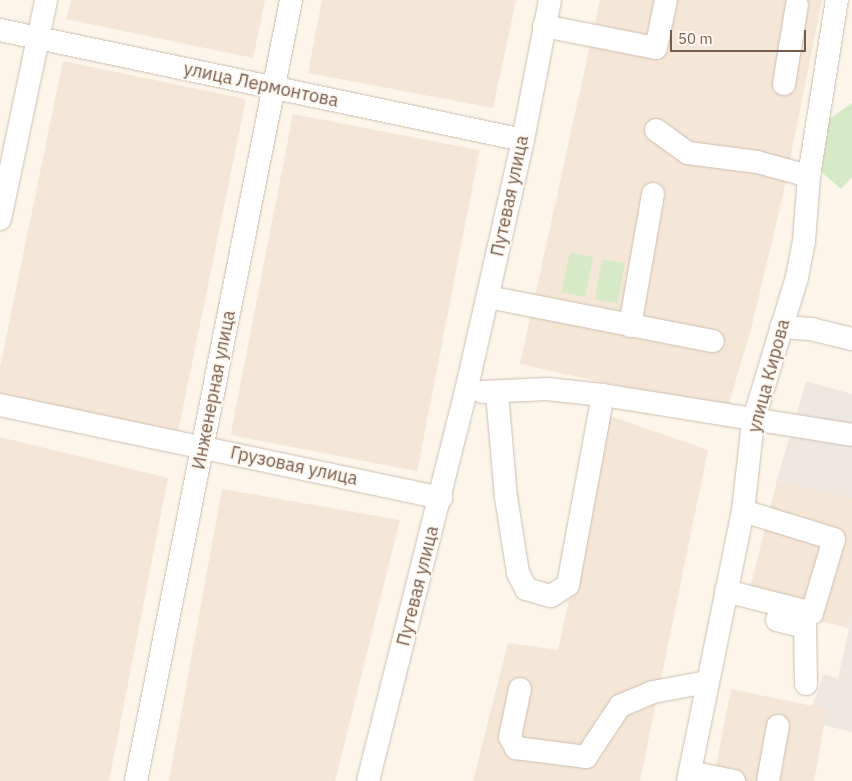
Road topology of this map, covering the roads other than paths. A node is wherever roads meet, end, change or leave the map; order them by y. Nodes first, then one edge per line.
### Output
1 (46, 0) edge
2 (291, 0) edge
3 (550, 0) edge
4 (666, 0) edge
5 (790, 2) edge
6 (836, 5) edge
7 (544, 26) junction
8 (0, 30) edge
9 (37, 39) junction
10 (784, 84) dead end
11 (272, 86) junction
12 (656, 130) dead end
13 (523, 140) junction
14 (810, 176) junction
15 (653, 194) dead end
16 (0, 219) edge
17 (488, 297) junction
18 (630, 326) junction
19 (781, 327) junction
20 (852, 339) edge
21 (713, 341) dead end
22 (466, 391) junction
23 (497, 394) junction
24 (604, 395) junction
25 (0, 405) edge
26 (754, 422) junction
27 (852, 435) edge
28 (203, 446) junction
29 (441, 498) junction
30 (744, 511) junction
31 (724, 599) junction
32 (707, 682) junction
33 (806, 684) dead end
34 (520, 690) dead end
35 (778, 726) dead end
36 (689, 776) edge
37 (136, 781) edge
38 (368, 781) edge
39 (734, 781) edge
40 (768, 781) edge

1 - 9 street
2 - 11 street, Инженерная улица
3 - 7 street, Путевая улица
4 - 7 street
5 - 6 street
5 - 10 street
6 - 14 street, улица Кирова
7 - 13 street, Путевая улица
8 - 9 street, улица Лермонтова
9 - 11 street, улица Лермонтова
9 - 16 street
11 - 13 street, улица Лермонтова
11 - 28 street, Инженерная улица
12 - 14 street
13 - 17 street, Путевая улица
14 - 19 street, улица Кирова
15 - 18 street
17 - 18 street
17 - 22 street, Путевая улица
18 - 21 street
19 - 20 street
19 - 26 street, улица Кирова
22 - 23 street
22 - 29 street, Путевая улица
23 - 24 street
23 - 24 street
24 - 26 street
25 - 28 street, Грузовая улица
26 - 27 street
26 - 30 street, улица Кирова
28 - 29 street, Грузовая улица
28 - 37 street, Инженерная улица
29 - 38 street, Путевая улица
30 - 31 street, улица Кирова
30 - 31 street
31 - 32 street, улица Кирова
31 - 33 street
32 - 34 street
32 - 36 street, улица Кирова
35 - 40 street
36 - 39 street

